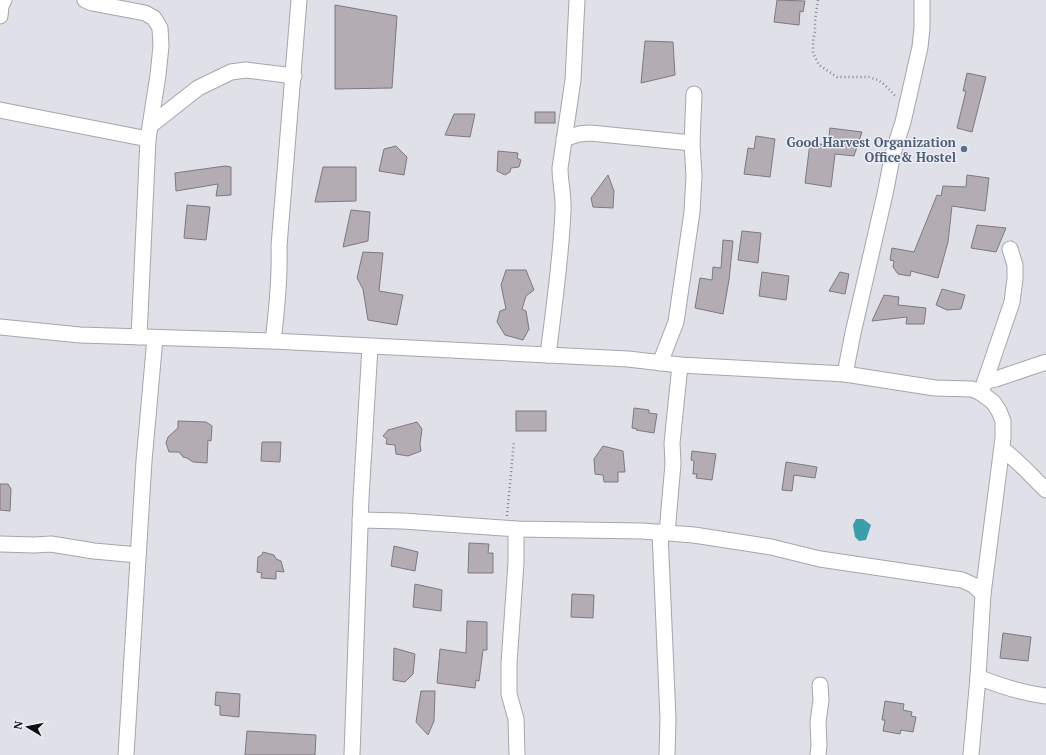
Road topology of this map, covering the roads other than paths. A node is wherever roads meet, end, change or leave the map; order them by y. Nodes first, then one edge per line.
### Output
1 (4, 0) edge
2 (85, 0) edge
3 (299, 0) edge
4 (577, 0) edge
5 (922, 0) edge
6 (0, 16) edge
7 (294, 76) junction
8 (694, 94) dead end
9 (0, 110) edge
10 (149, 132) junction
11 (564, 139) junction
12 (692, 144) junction
13 (1010, 249) dead end
14 (0, 327) edge
15 (139, 337) junction
16 (155, 338) junction
17 (273, 341) junction
18 (370, 346) junction
19 (548, 355) junction
20 (1046, 362) edge
21 (660, 363) junction
22 (680, 365) junction
23 (845, 374) junction
24 (983, 387) junction
25 (1002, 450) junction
26 (1046, 490) edge
27 (360, 520) junction
28 (511, 529) junction
29 (663, 532) junction
30 (0, 544) edge
31 (138, 555) junction
32 (983, 594) junction
33 (978, 677) junction
34 (820, 685) dead end
35 (1046, 696) edge
36 (126, 755) edge
37 (352, 755) edge
38 (517, 755) edge
39 (667, 755) edge
40 (818, 755) edge
41 (971, 755) edge

1 - 6 street
2 - 10 street
3 - 7 street
4 - 11 street
5 - 23 street
7 - 10 street
7 - 17 street
8 - 12 street
9 - 10 street
10 - 15 street
11 - 12 street
11 - 19 street
12 - 21 street
13 - 24 street
14 - 15 street
15 - 16 street
16 - 17 street
16 - 31 street
17 - 18 street
18 - 19 street
18 - 27 street
19 - 21 street
20 - 24 street
21 - 22 street
22 - 23 street
22 - 29 street
23 - 24 street
24 - 25 street
25 - 26 street
25 - 32 street
27 - 28 street
27 - 37 street
28 - 29 street
28 - 38 street
29 - 32 street
29 - 39 street
30 - 31 street
31 - 36 street
32 - 33 street
33 - 35 street
33 - 41 street
34 - 40 street

